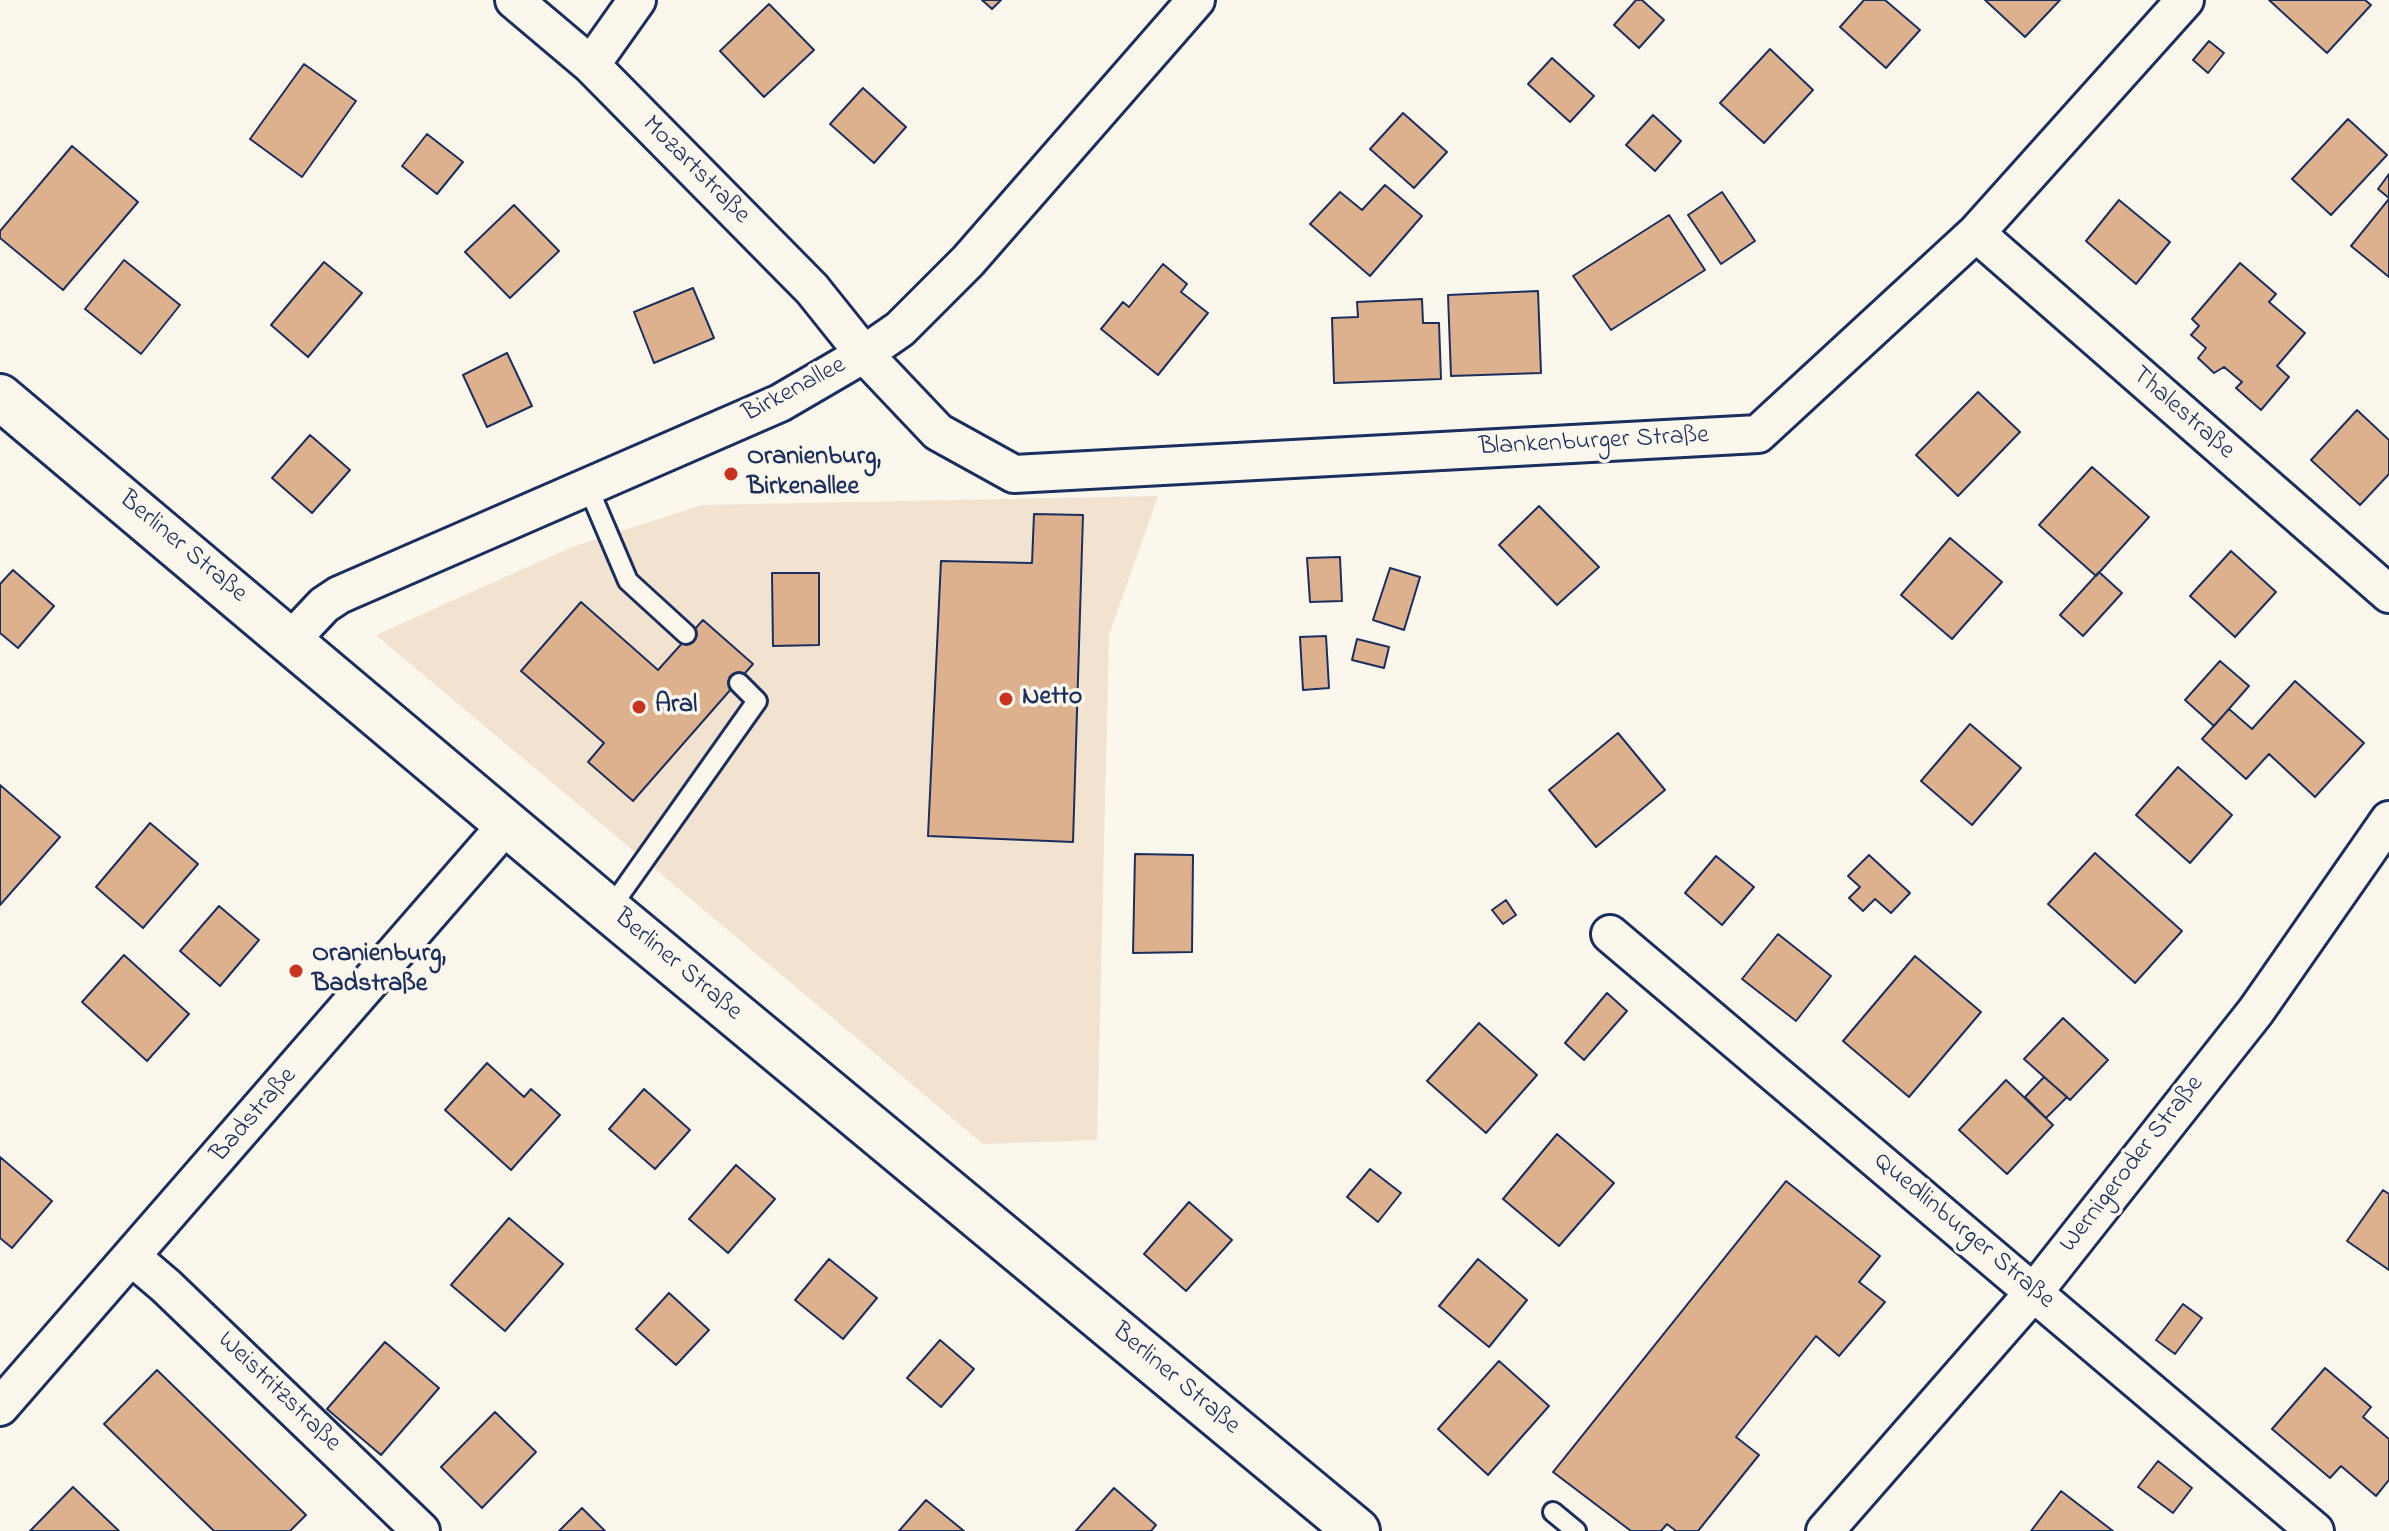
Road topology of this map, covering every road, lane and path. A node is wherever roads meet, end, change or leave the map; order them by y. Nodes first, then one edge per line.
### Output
1 (514, 0) edge
2 (637, 0) edge
3 (1196, 0) edge
4 (2185, 0) edge
5 (591, 65) junction
6 (1976, 233) junction
7 (864, 354) junction
8 (0, 397) edge
9 (588, 487) junction
10 (2389, 594) edge
11 (686, 634) dead end
12 (291, 640) junction
13 (739, 683) dead end
14 (2389, 820) edge
15 (508, 823) junction
16 (609, 910) junction
17 (1610, 934) dead end
18 (132, 1257) junction
19 (2034, 1292) junction
20 (12, 1369) edge
21 (0, 1407) edge
22 (1553, 1512) dead end
23 (421, 1531) edge
24 (1357, 1531) edge
25 (1576, 1531) edge
26 (1825, 1531) edge
27 (2315, 1531) edge

1 - 5 street, Mozartstraße
2 - 5 street
3 - 7 street, Birkenallee
4 - 6 street, Blankenburger Straße
5 - 7 street, Mozartstraße
6 - 7 street, Blankenburger Straße
6 - 10 street, Thalestraße
7 - 9 street, Birkenallee
8 - 12 main road, Berliner Straße
9 - 11 lane
9 - 12 street, Birkenallee
12 - 15 main road, Berliner Straße
13 - 16 lane
14 - 19 street, Wernigeroder Straße
15 - 16 main road, Berliner Straße
15 - 18 street, Badstraße
16 - 24 main road, Berliner Straße
17 - 19 street, Quedlinburger Straße
18 - 20 street, Badstraße
18 - 23 street, Weistritzstraße
19 - 26 street, Wernigeroder Straße
19 - 27 street, Quedlinburger Straße
20 - 21 street, Badstraße
22 - 25 lane

